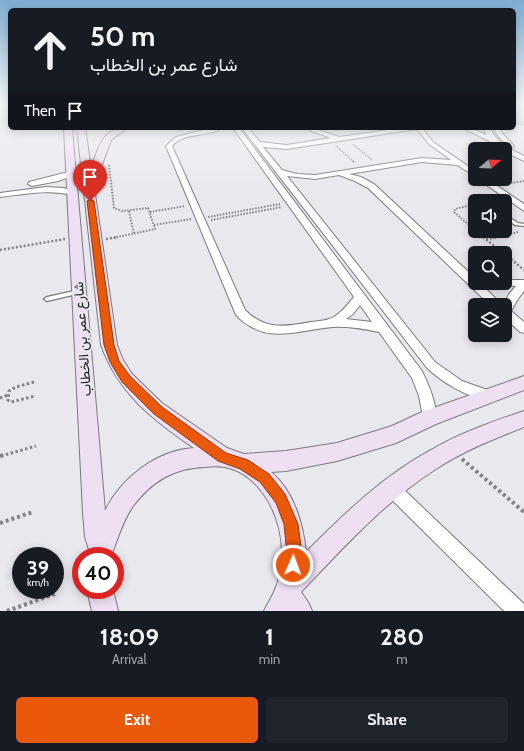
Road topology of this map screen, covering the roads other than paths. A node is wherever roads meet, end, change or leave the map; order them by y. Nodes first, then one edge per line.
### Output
1 (78, 132) edge
2 (79, 132) edge
3 (117, 132) edge
4 (206, 132) edge
5 (233, 132) edge
6 (235, 132) edge
7 (312, 132) edge
8 (320, 132) edge
9 (386, 132) junction
10 (390, 132) edge
11 (422, 132) edge
12 (474, 132) edge
13 (488, 132) edge
14 (498, 132) edge
15 (410, 136) dead end
16 (417, 138) dead end
17 (344, 139) junction
18 (494, 140) junction
19 (497, 142) edge
20 (258, 144) junction
21 (309, 144) junction
22 (433, 145) junction
23 (287, 147) junction
24 (512, 152) edge
25 (521, 152) edge
26 (524, 159) edge
27 (270, 160) junction
28 (422, 160) junction
29 (460, 163) junction
30 (366, 169) junction
31 (468, 169) edge
32 (280, 172) junction
33 (72, 173) junction
34 (339, 173) junction
35 (315, 177) junction
36 (371, 186) junction
37 (492, 186) edge
38 (0, 188) edge
39 (88, 188) junction
40 (295, 191) junction
41 (73, 193) junction
42 (0, 195) edge
43 (524, 208) edge
44 (512, 221) edge
45 (320, 222) junction
46 (307, 225) junction
47 (524, 225) edge
48 (76, 240) junction
49 (95, 240) junction
50 (468, 275) edge
51 (512, 283) edge
52 (524, 284) edge
53 (483, 290) edge
54 (80, 292) junction
55 (360, 297) junction
56 (490, 298) edge
57 (512, 298) edge
58 (47, 299) dead end
59 (512, 319) edge
60 (331, 323) junction
61 (384, 329) junction
62 (523, 329) edge
63 (524, 383) edge
64 (488, 396) junction
65 (429, 418) junction
66 (524, 419) edge
67 (222, 457) junction
68 (244, 464) junction
69 (391, 488) junction
70 (99, 547) edge
71 (102, 547) edge
72 (103, 599) edge
73 (288, 601) edge
74 (106, 611) edge
75 (517, 611) edge

1 - 33 street, شارع عمر بن الخطاب
2 - 39 street, شارع عمر بن الخطاب
3 - 39 street
4 - 60 street
5 - 46 street
6 - 20 street
7 - 21 street
8 - 17 street
9 - 10 street
9 - 15 street
9 - 17 street
11 - 22 street
12 - 18 street
13 - 18 street
14 - 25 street
16 - 22 street
17 - 21 street
18 - 19 street
20 - 23 street
20 - 27 street
21 - 23 street
22 - 28 street
22 - 29 street
23 - 27 street
24 - 26 street
27 - 32 street
28 - 29 street
28 - 30 street
29 - 31 street
30 - 34 street
30 - 36 street
32 - 35 street
32 - 40 street
33 - 38 street
33 - 41 street, شارع عمر بن الخطاب
34 - 35 street
34 - 36 street
35 - 40 street
36 - 50 street
37 - 43 street
39 - 49 street, شارع عمر بن الخطاب
40 - 45 street
41 - 42 street
41 - 48 street, شارع عمر بن الخطاب
44 - 47 lane
45 - 46 street
45 - 64 street
46 - 55 street
48 - 49 street
48 - 54 street, شارع عمر بن الخطاب
49 - 67 street, شارع عمر بن الخطاب
51 - 52 street
52 - 57 street
53 - 56 street
54 - 58 lane
54 - 70 street, شارع عمر بن الخطاب
55 - 60 street
55 - 61 street
59 - 62 street
60 - 61 street
61 - 65 street
63 - 64 street
64 - 65 street
65 - 68 street
66 - 69 street
67 - 68 street
67 - 71 street
68 - 73 street
69 - 73 street
69 - 75 street
72 - 74 street

